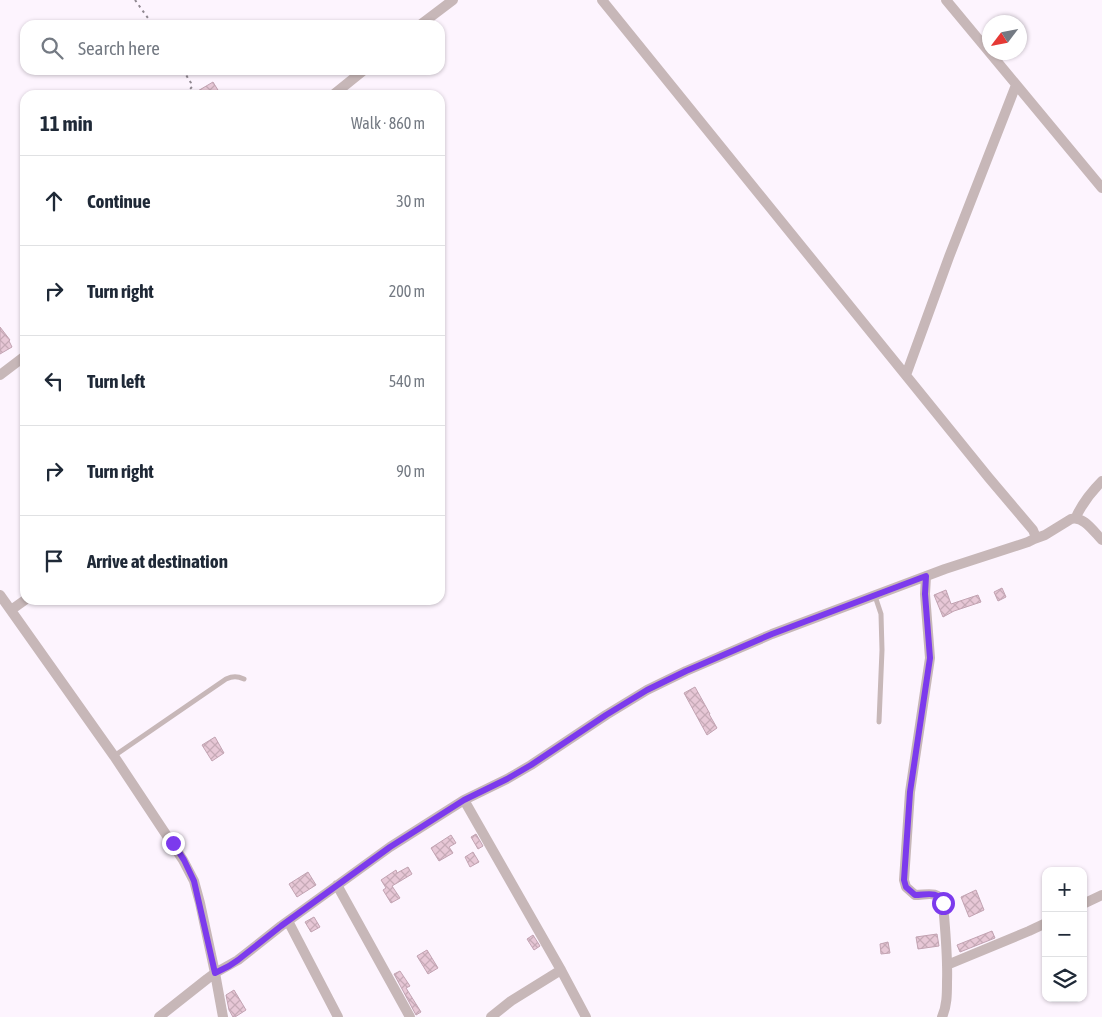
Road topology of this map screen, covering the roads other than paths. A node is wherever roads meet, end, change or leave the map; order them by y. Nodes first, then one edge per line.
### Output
1 (453, 0) edge
2 (602, 0) edge
3 (946, 0) edge
4 (427, 20) edge
5 (358, 75) edge
6 (1016, 85) junction
7 (339, 90) edge
8 (1102, 188) edge
9 (20, 360) edge
10 (0, 375) edge
11 (906, 375) junction
12 (1102, 481) edge
13 (1076, 517) junction
14 (1034, 538) junction
15 (1102, 540) edge
16 (926, 576) junction
17 (0, 594) edge
18 (875, 596) junction
19 (20, 604) edge
20 (11, 610) junction
21 (244, 679) dead end
22 (879, 722) dead end
23 (114, 756) junction
24 (464, 800) junction
25 (337, 885) junction
26 (1102, 895) edge
27 (1087, 902) edge
28 (288, 921) junction
29 (1042, 925) edge
30 (948, 965) junction
31 (561, 970) junction
32 (215, 973) junction
33 (159, 1017) edge
34 (223, 1017) edge
35 (338, 1017) edge
36 (410, 1017) edge
37 (491, 1017) edge
38 (586, 1017) edge
39 (942, 1017) edge

1 - 4 street
2 - 11 street
3 - 6 street
5 - 7 street
6 - 8 street
6 - 11 street
9 - 10 street
11 - 14 street
12 - 13 street
13 - 14 street
13 - 15 street
14 - 16 street
16 - 18 street
16 - 30 street
17 - 20 street
18 - 22 lane
18 - 24 street
19 - 20 street
20 - 23 street
21 - 23 lane
23 - 32 street
24 - 25 street
24 - 31 street
25 - 28 street
25 - 36 street
26 - 27 street
28 - 32 street
28 - 35 street
29 - 30 street
30 - 39 street
31 - 37 street
31 - 38 street
32 - 33 street
32 - 34 street

